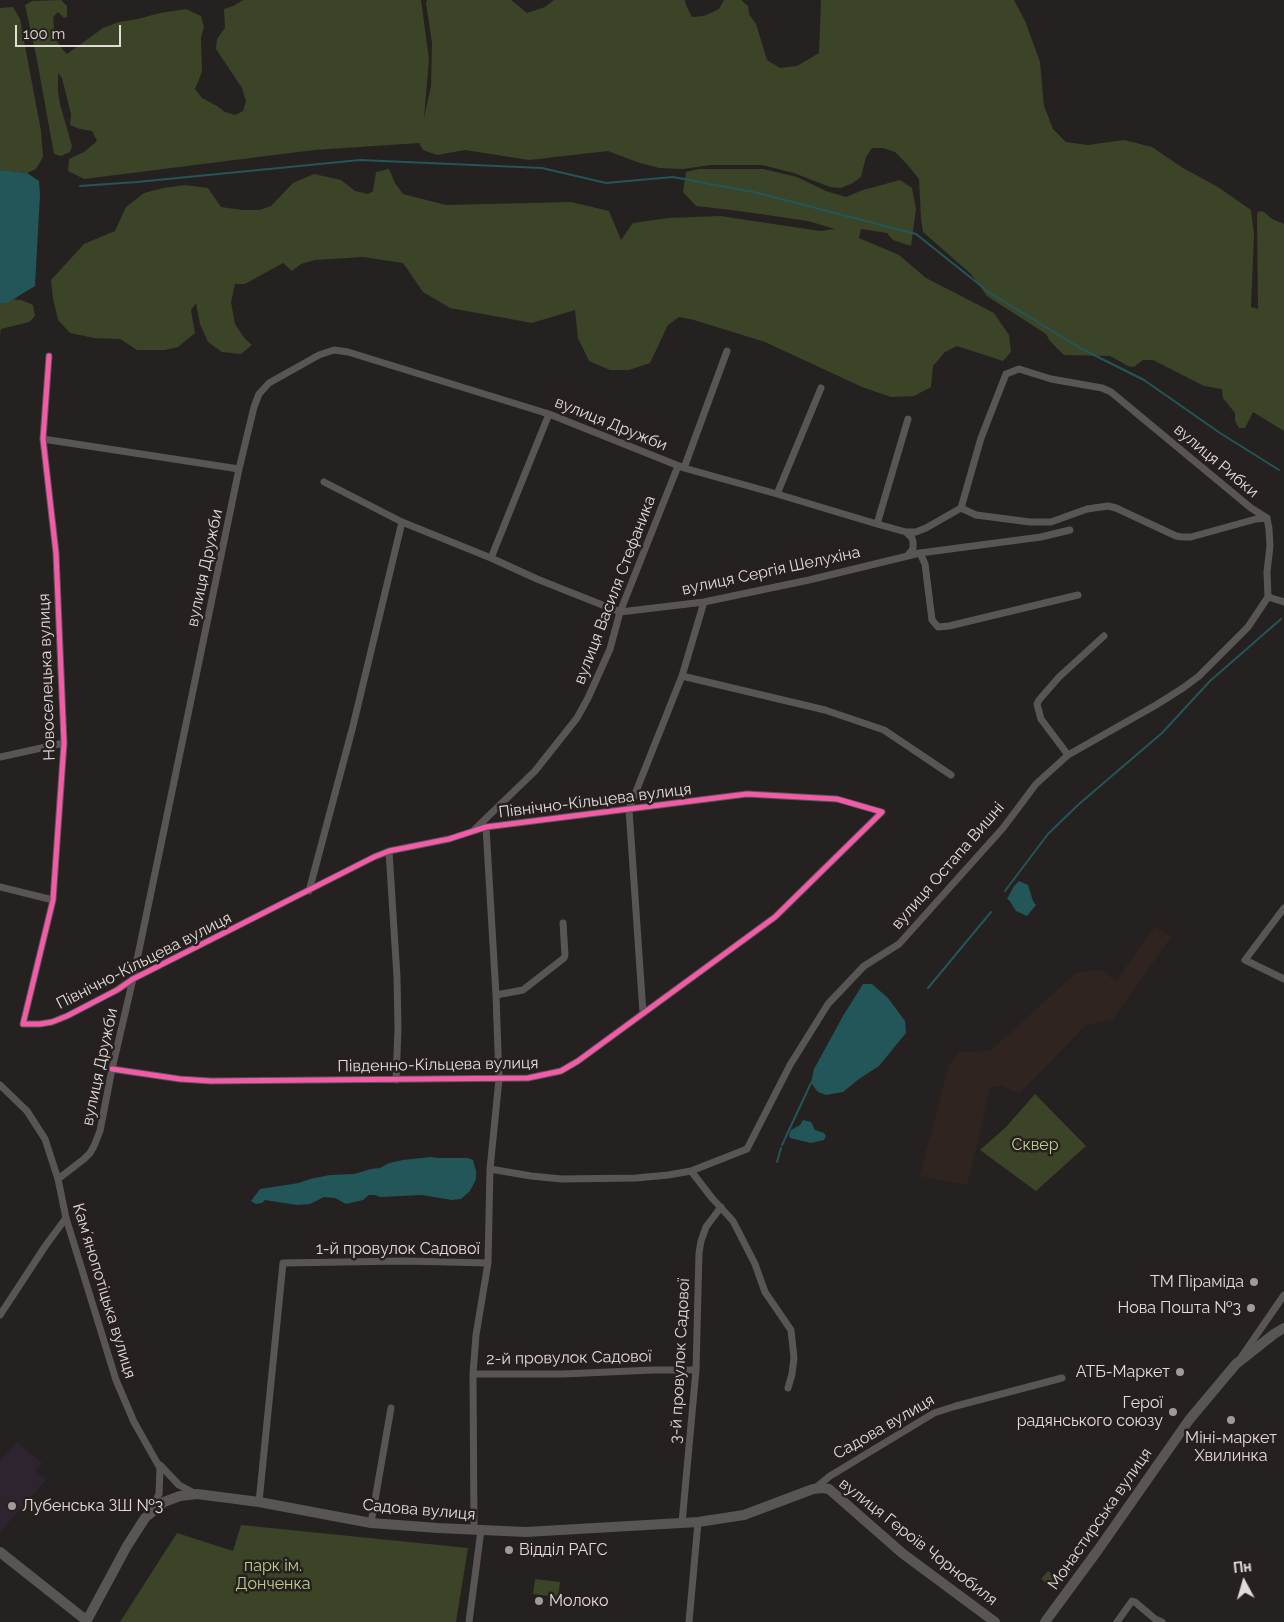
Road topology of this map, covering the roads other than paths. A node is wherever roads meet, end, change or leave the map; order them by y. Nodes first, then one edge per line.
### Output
1 (726, 351) dead end
2 (49, 356) dead end
3 (820, 388) dead end
4 (549, 414) junction
5 (908, 419) dead end
6 (43, 439) junction
7 (681, 467) junction
8 (239, 469) junction
9 (324, 482) dead end
10 (777, 494) junction
11 (961, 508) junction
12 (1267, 518) junction
13 (402, 522) junction
14 (877, 524) junction
15 (1070, 530) dead end
16 (906, 532) junction
17 (920, 553) junction
18 (908, 556) junction
19 (491, 558) junction
20 (1078, 595) dead end
21 (1268, 598) junction
22 (704, 602) junction
23 (1284, 602) edge
24 (620, 612) junction
25 (1104, 636) dead end
26 (682, 676) junction
27 (64, 743) junction
28 (1068, 754) junction
29 (0, 757) edge
30 (951, 775) dead end
31 (629, 809) junction
32 (882, 812) joint
33 (486, 827) junction
34 (471, 832) junction
35 (389, 851) junction
36 (0, 886) edge
37 (309, 890) junction
38 (53, 900) junction
39 (1284, 908) edge
40 (563, 924) dead end
41 (134, 979) junction
42 (1284, 979) edge
43 (496, 994) junction
44 (642, 1013) junction
45 (23, 1024) joint
46 (112, 1069) junction
47 (499, 1079) junction
48 (396, 1080) junction
49 (0, 1085) edge
50 (490, 1169) junction
51 (691, 1171) junction
52 (58, 1179) junction
53 (721, 1207) junction
54 (66, 1218) junction
55 (488, 1262) junction
56 (1284, 1295) edge
57 (0, 1315) edge
58 (1284, 1328) edge
59 (1236, 1364) junction
60 (696, 1370) junction
61 (473, 1374) junction
62 (1062, 1378) dead end
63 (788, 1388) dead end
64 (391, 1408) dead end
65 (158, 1463) junction
66 (818, 1488) junction
67 (197, 1494) junction
68 (259, 1502) junction
69 (151, 1512) junction
70 (698, 1522) junction
71 (371, 1523) junction
72 (682, 1523) junction
73 (478, 1530) junction
74 (0, 1552) edge
75 (87, 1622) edge
76 (469, 1622) edge
77 (689, 1622) edge
78 (995, 1622) edge
79 (1045, 1622) edge
80 (1117, 1622) edge
81 (1162, 1622) edge

1 - 7 street, вулиця Дружби
2 - 6 street, Новоселецька вулиця
3 - 10 street
4 - 7 street, вулиця Дружби
4 - 8 street, вулиця Дружби
4 - 19 street
5 - 14 street
6 - 8 street
6 - 27 street, Новоселецька вулиця
7 - 10 street, вулиця Дружби
7 - 24 street, вулиця Василя Стефаника
8 - 41 street, вулиця Дружби
9 - 13 street, вулиця Сергія Шелухіна
10 - 14 street, вулиця Дружби
11 - 12 street, вулиця Рибки
11 - 12 street, вулиця Рибки
11 - 16 street
12 - 21 street
13 - 19 street, вулиця Сергія Шелухіна
13 - 37 street
14 - 16 street, вулиця Дружби
15 - 17 street, вулиця Сергія Шелухіна
16 - 18 street
17 - 18 street, вулиця Сергія Шелухіна
17 - 20 street
18 - 22 street, вулиця Сергія Шелухіна
19 - 24 street, вулиця Сергія Шелухіна
21 - 23 street
21 - 28 street, вулиця Остапа Вишні
22 - 24 street, вулиця Сергія Шелухіна
22 - 26 street
24 - 34 street, вулиця Василя Стефаника
25 - 28 street
26 - 30 street
26 - 31 street
27 - 29 street
27 - 38 street, Новоселецька вулиця
28 - 51 street, вулиця Остапа Вишні
31 - 32 street, Північно-Кільцева вулиця
31 - 33 street, Північно-Кільцева вулиця
31 - 44 street
32 - 44 street, Південно-Кільцева вулиця
33 - 34 street, Північно-Кільцева вулиця
33 - 43 street
34 - 35 street, Північно-Кільцева вулиця
35 - 37 street, Північно-Кільцева вулиця
35 - 48 street
36 - 38 street
37 - 41 street, Північно-Кільцева вулиця
38 - 45 street, Новоселецька вулиця
39 - 42 street
40 - 43 street
41 - 45 street, Північно-Кільцева вулиця
41 - 46 street, вулиця Дружби
43 - 47 street
44 - 47 street, Південно-Кільцева вулиця
46 - 48 street, Південно-Кільцева вулиця
46 - 52 street, вулиця Дружби
47 - 48 street, Південно-Кільцева вулиця
47 - 50 street
49 - 52 street, Камʼянопотіцька вулиця
50 - 51 street, вулиця Остапа Вишні
50 - 55 street
51 - 53 street
52 - 54 street, Камʼянопотіцька вулиця
53 - 60 street, 3-й провулок Садової
53 - 63 street
54 - 57 street
54 - 65 street, Камʼянопотіцька вулиця
55 - 61 street, 1-й провулок Садової
55 - 68 street, 1-й провулок Садової
56 - 59 street
58 - 59 main road, Монастирська вулиця
59 - 79 main road, Монастирська вулиця
60 - 61 street, 2-й провулок Садової
60 - 72 street, 3-й провулок Садової
61 - 73 street, 1-й провулок Садової
62 - 66 street, Садова вулиця
64 - 71 street
65 - 67 street
65 - 69 street, Камʼянопотіцька вулиця
66 - 70 main road, Садова вулиця
66 - 78 main road, вулиця Героїв Чорнобиля
67 - 68 main road, Садова вулиця
67 - 69 main road, Садова вулиця
68 - 71 main road, Садова вулиця
69 - 75 main road, Садова вулиця
70 - 72 main road, Садова вулиця
70 - 77 street
71 - 73 main road, Садова вулиця
72 - 73 main road, Садова вулиця
73 - 76 street, 1-й провулок Садової
74 - 75 main road
80 - 81 street

